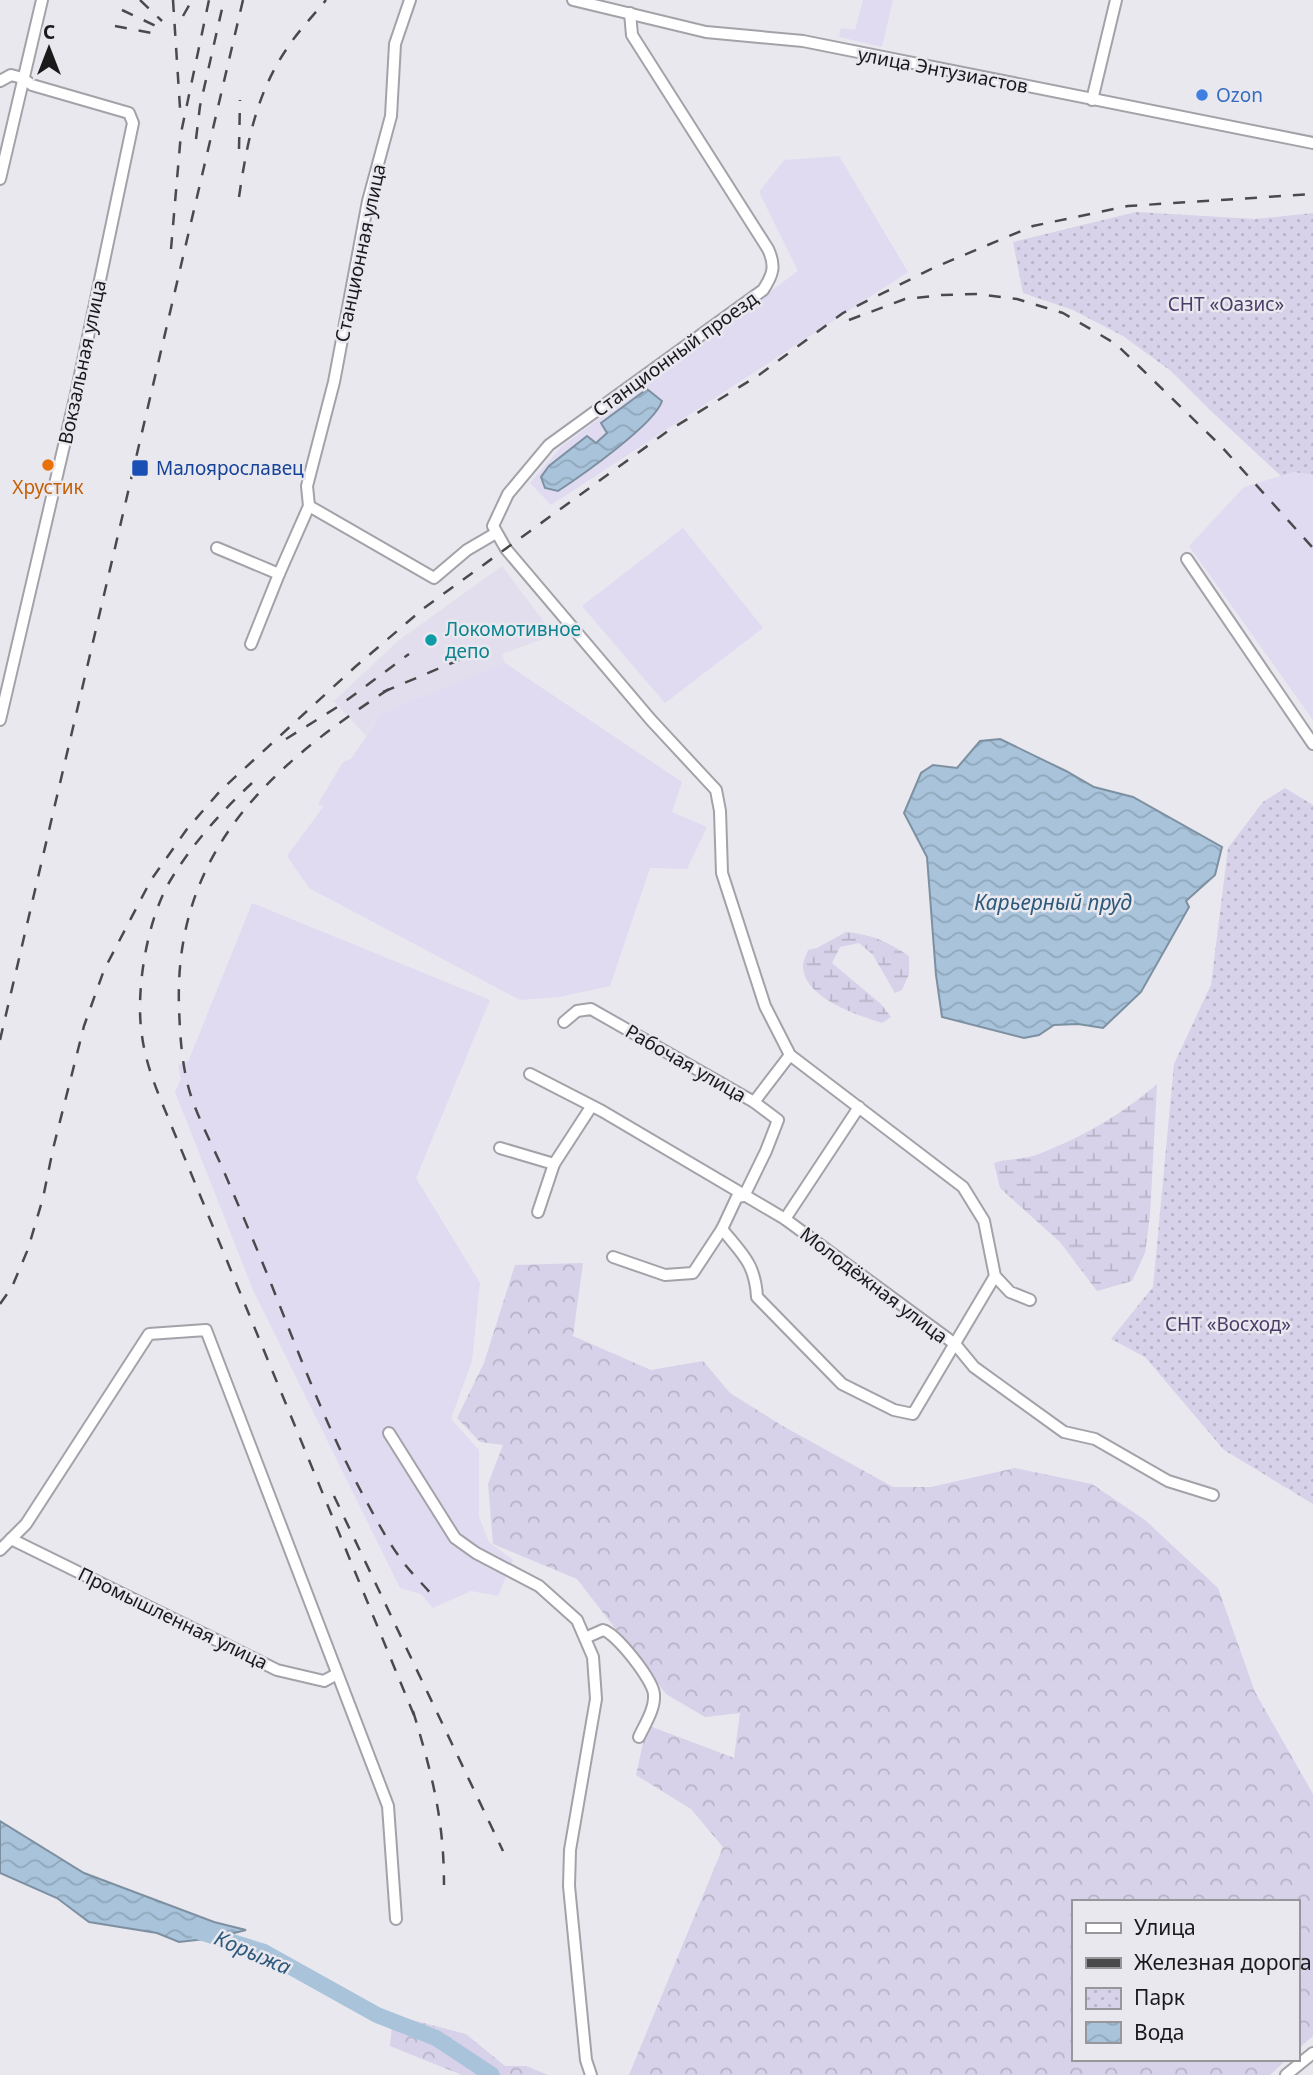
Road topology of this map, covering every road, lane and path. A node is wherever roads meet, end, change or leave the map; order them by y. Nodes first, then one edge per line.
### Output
1 (42, 0) edge
2 (410, 0) edge
3 (573, 0) edge
4 (1116, 0) edge
5 (630, 13) junction
6 (22, 79) junction
7 (0, 81) edge
8 (1092, 100) junction
9 (1313, 143) edge
10 (0, 179) edge
11 (309, 506) junction
12 (496, 533) junction
13 (217, 548) dead end
14 (1187, 559) dead end
15 (279, 574) junction
16 (251, 644) dead end
17 (0, 720) edge
18 (1313, 744) edge
19 (564, 1022) dead end
20 (790, 1055) junction
21 (530, 1074) dead end
22 (754, 1102) junction
23 (591, 1107) junction
24 (859, 1107) junction
25 (500, 1148) dead end
26 (554, 1164) junction
27 (744, 1196) junction
28 (538, 1212) dead end
29 (785, 1219) junction
30 (722, 1229) junction
31 (613, 1257) dead end
32 (995, 1276) junction
33 (1030, 1300) dead end
34 (955, 1345) junction
35 (389, 1433) dead end
36 (1213, 1495) dead end
37 (11, 1539) junction
38 (0, 1550) edge
39 (585, 1638) junction
40 (337, 1674) junction
41 (639, 1737) dead end
42 (396, 1919) dead end
43 (1313, 2053) edge
44 (591, 2075) edge
45 (1286, 2075) edge

1 - 6 street
2 - 11 street, Станционная улица
3 - 5 street, улица Энтузиастов
4 - 8 street
5 - 8 street, улица Энтузиастов
5 - 12 street, Станционный проезд
6 - 7 street
6 - 10 street
6 - 17 street, Вокзальная улица
8 - 9 street, улица Энтузиастов
11 - 12 street
11 - 15 street
12 - 20 street
13 - 15 street
14 - 18 street
15 - 16 street
19 - 22 street, Рабочая улица
20 - 22 street
20 - 24 street
21 - 23 street, Молодёжная улица
22 - 27 street, Рабочая улица
23 - 26 street
23 - 27 street, Молодёжная улица
24 - 29 street
24 - 32 street
25 - 26 street
26 - 28 street
27 - 29 street, Молодёжная улица
27 - 30 street
29 - 34 street, Молодёжная улица
30 - 31 street
30 - 34 street
32 - 33 street
32 - 34 street
34 - 36 street, Молодёжная улица
35 - 39 street
37 - 38 street
37 - 40 street, Промышленная улица
37 - 40 street
39 - 41 street
39 - 44 street
40 - 42 street
43 - 45 street

